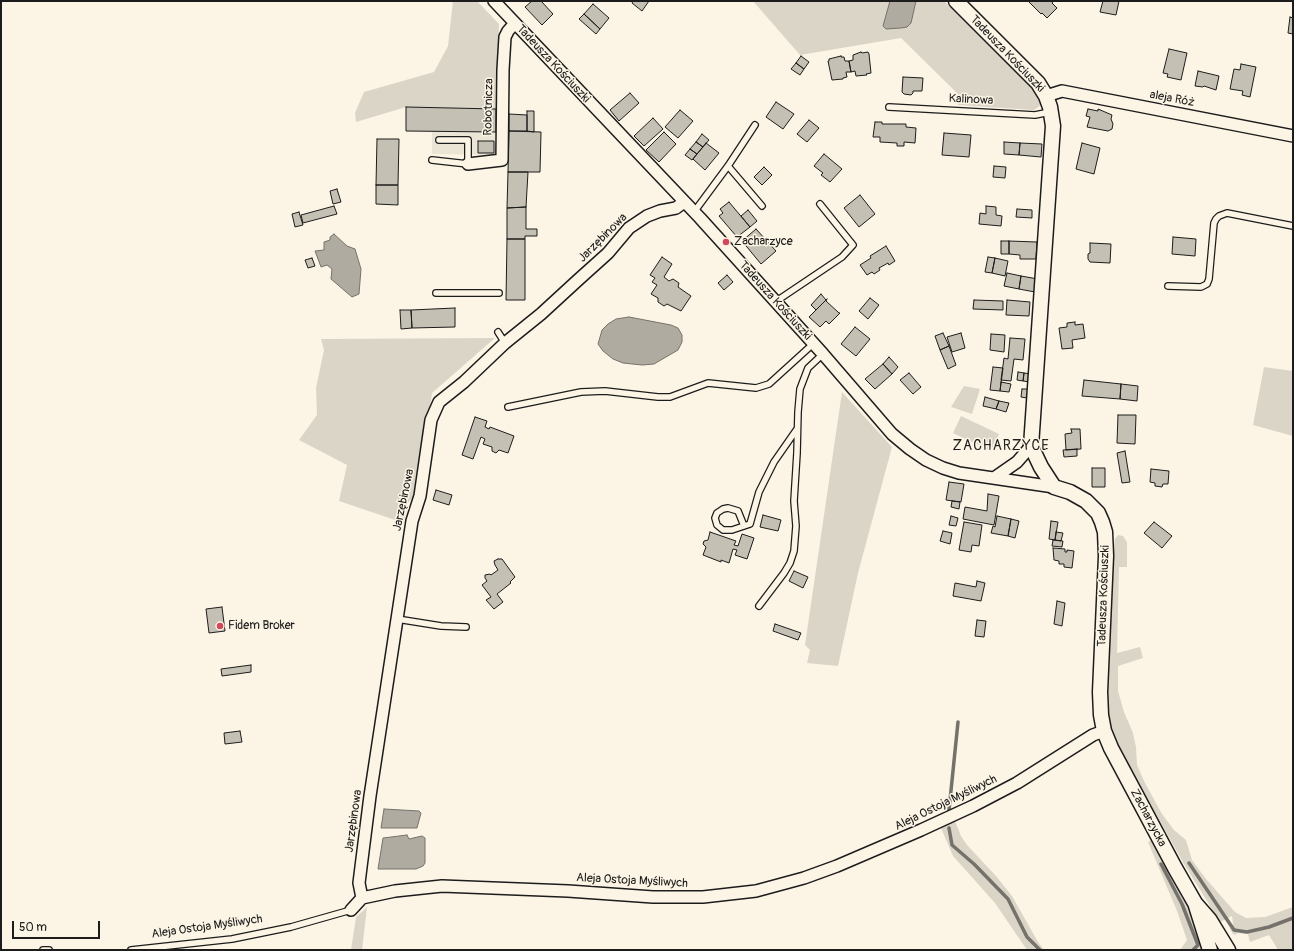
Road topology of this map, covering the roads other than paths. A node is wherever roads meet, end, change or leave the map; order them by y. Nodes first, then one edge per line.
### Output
1 (494, 1) edge
2 (956, 1) edge
3 (515, 23) junction
4 (1046, 96) junction
5 (889, 107) dead end
6 (1052, 112) junction
7 (755, 125) dead end
8 (1293, 136) edge
9 (439, 140) dead end
10 (432, 160) dead end
11 (468, 164) junction
12 (728, 166) junction
13 (684, 202) junction
14 (820, 204) dead end
15 (762, 206) dead end
16 (694, 212) junction
17 (1293, 226) edge
18 (1168, 286) dead end
19 (436, 293) dead end
20 (499, 293) dead end
21 (775, 302) junction
22 (498, 332) dead end
23 (505, 342) junction
24 (813, 344) junction
25 (823, 354) junction
26 (508, 407) dead end
27 (798, 428) junction
28 (1031, 446) junction
29 (994, 478) junction
30 (1054, 487) junction
31 (744, 526) junction
32 (759, 606) dead end
33 (397, 619) junction
34 (466, 627) dead end
35 (1104, 731) junction
36 (362, 898) junction
37 (1195, 903) junction
38 (351, 910) joint
39 (42, 950) edge
40 (49, 950) edge
41 (131, 950) edge
42 (1210, 950) edge
43 (1228, 950) edge

1 - 3 street, Tadeusza Kościuszki
2 - 4 street, Tadeusza Kościuszki
3 - 11 street, Robotnicza
3 - 13 street, Tadeusza Kościuszki
4 - 6 street, Tadeusza Kościuszki
4 - 8 street, aleja Róż
5 - 6 lane, Kalinowa
6 - 28 street, Tadeusza Kościuszki
7 - 12 lane
9 - 11 lane
10 - 11 lane
12 - 15 lane
12 - 16 lane
13 - 16 street, Tadeusza Kościuszki
13 - 23 street, Jarzębinowa
14 - 21 lane
16 - 21 street, Tadeusza Kościuszki
17 - 18 lane
19 - 20 lane
21 - 24 street, Tadeusza Kościuszki
22 - 23 lane
23 - 33 street, Jarzębinowa
24 - 25 street, Tadeusza Kościuszki
24 - 26 lane
25 - 27 lane
25 - 29 street, Tadeusza Kościuszki
27 - 31 lane
27 - 32 lane
28 - 29 street
28 - 30 street, Tadeusza Kościuszki
29 - 30 street, Tadeusza Kościuszki
30 - 35 street, Tadeusza Kościuszki
31 - 31 lane
33 - 34 lane
33 - 36 street, Jarzębinowa
35 - 36 street, Aleja Ostoja Myśliwych
35 - 37 street, Zacharzycka
36 - 38 street, Aleja Ostoja Myśliwych
37 - 42 street, Zacharzycka
37 - 43 street, Zacharzycka
38 - 41 lane, Aleja Ostoja Myśliwych
39 - 40 lane

